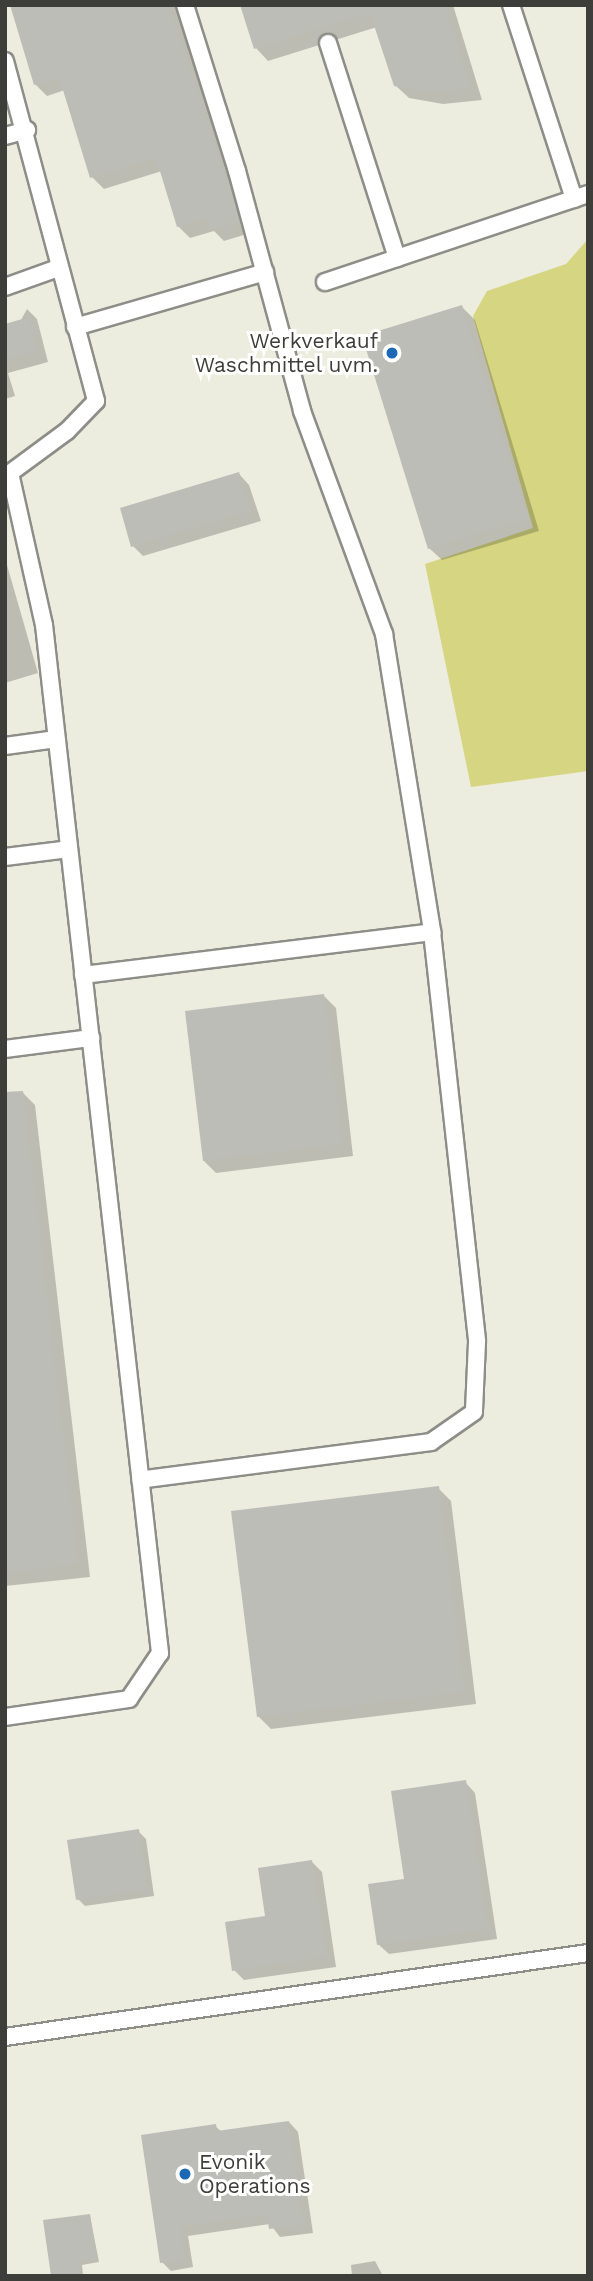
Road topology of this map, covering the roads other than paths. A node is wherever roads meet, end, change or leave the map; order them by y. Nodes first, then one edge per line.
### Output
1 (185, 5) edge
2 (511, 5) edge
3 (328, 43) dead end
4 (5, 61) edge
5 (27, 130) junction
6 (5, 136) edge
7 (581, 196) edge
8 (397, 258) junction
9 (58, 268) junction
10 (265, 272) junction
11 (325, 282) dead end
12 (5, 287) edge
13 (75, 327) junction
14 (57, 739) junction
15 (5, 746) edge
16 (69, 849) junction
17 (5, 857) edge
18 (432, 932) junction
19 (83, 975) junction
20 (91, 1038) junction
21 (5, 1049) edge
22 (140, 1480) junction
23 (5, 1717) edge
24 (588, 1953) edge
25 (5, 2037) edge

1 - 10 lane
2 - 7 lane
3 - 8 lane
4 - 5 lane
5 - 6 lane
5 - 9 lane
7 - 8 lane
8 - 11 lane
9 - 12 lane
9 - 13 lane
10 - 13 lane
10 - 18 lane
13 - 14 lane
14 - 15 lane
14 - 16 lane
16 - 17 lane
16 - 19 lane
18 - 19 lane
18 - 22 lane
19 - 20 lane
20 - 21 lane
20 - 22 lane
22 - 23 lane
24 - 25 lane

